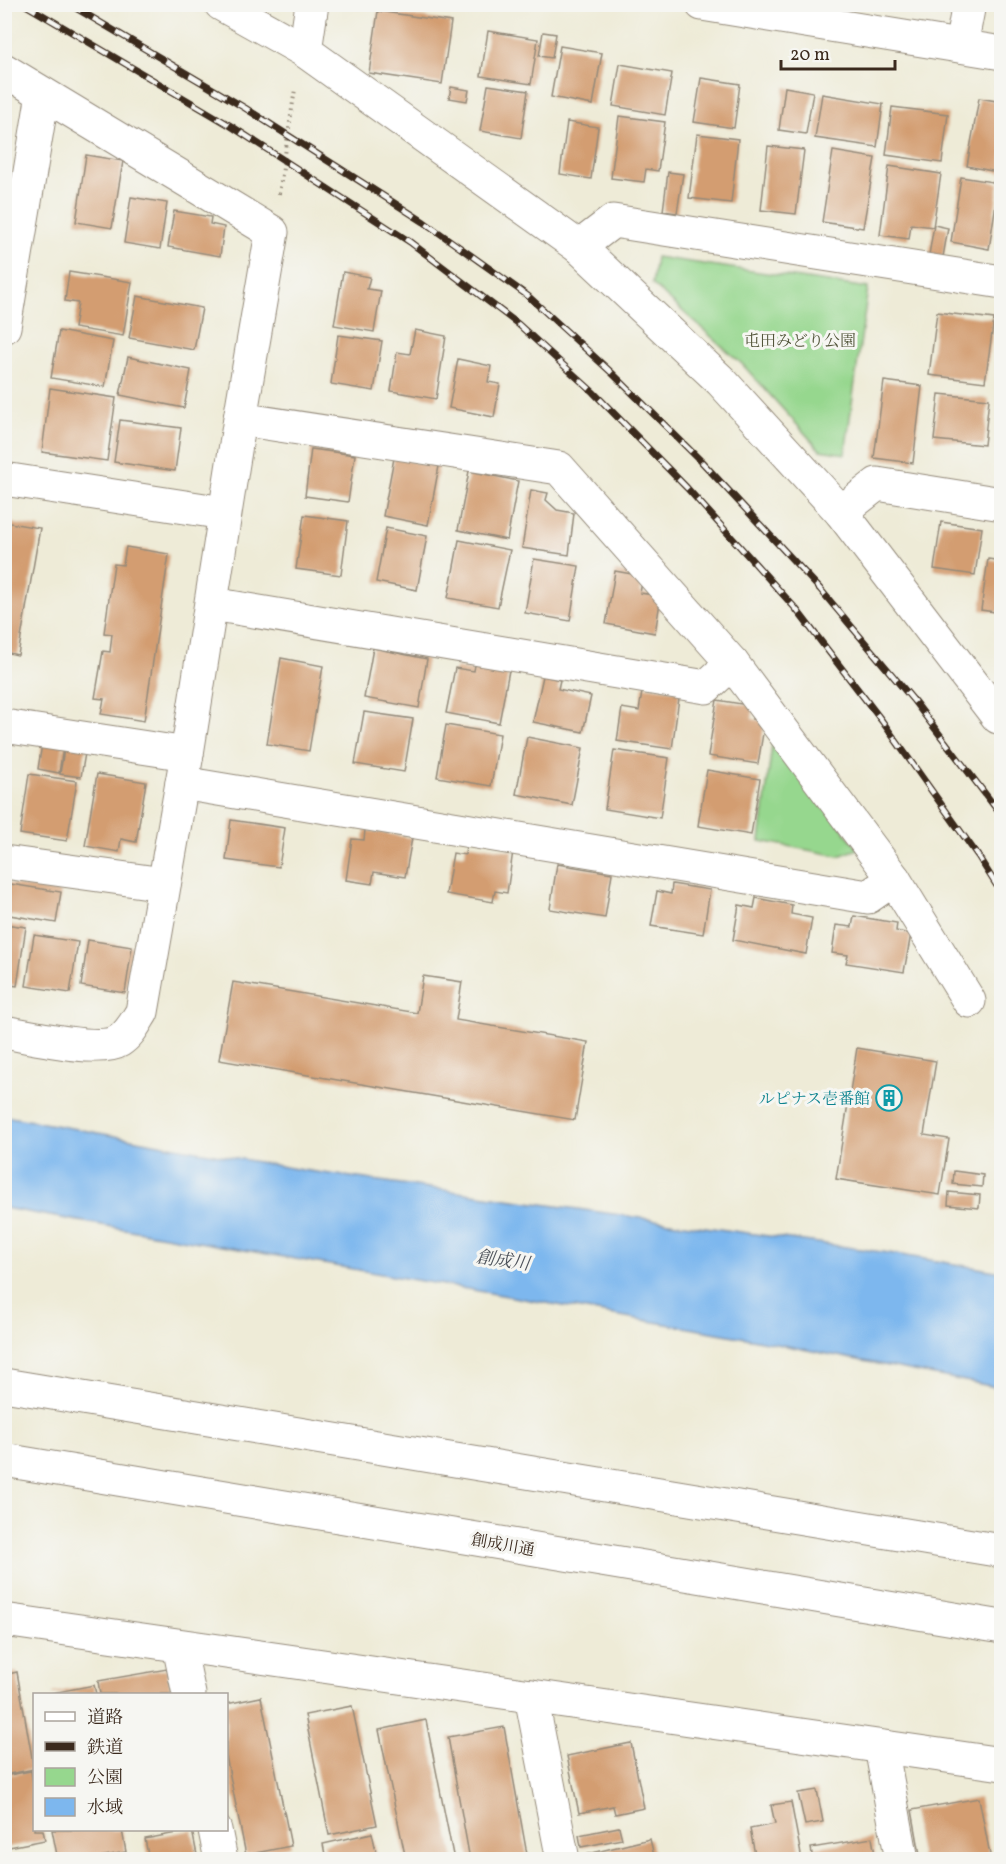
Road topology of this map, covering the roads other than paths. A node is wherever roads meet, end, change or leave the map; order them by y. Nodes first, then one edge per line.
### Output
1 (221, 4) edge
2 (312, 4) edge
3 (969, 4) edge
4 (719, 6) edge
5 (962, 46) junction
6 (1002, 53) edge
7 (301, 66) junction
8 (4, 70) edge
9 (43, 94) junction
10 (579, 247) junction
11 (1002, 282) edge
12 (4, 327) edge
13 (240, 419) junction
14 (4, 479) edge
15 (1002, 504) edge
16 (841, 512) junction
17 (224, 513) junction
18 (212, 604) junction
19 (732, 663) junction
20 (1002, 718) edge
21 (4, 726) edge
22 (184, 769) junction
23 (4, 862) edge
24 (894, 879) junction
25 (164, 884) junction
26 (969, 1001) dead end
27 (4, 1032) edge
28 (4, 1385) edge
29 (4, 1460) edge
30 (1002, 1551) edge
31 (4, 1620) edge
32 (1002, 1627) edge
33 (179, 1646) junction
34 (189, 1693) edge
35 (531, 1696) junction
36 (881, 1747) junction
37 (1002, 1764) edge
38 (215, 1831) edge
39 (221, 1860) edge
40 (562, 1860) edge
41 (902, 1860) edge

1 - 7 main road
2 - 7 main road
3 - 5 main road
4 - 5 main road
5 - 6 main road
7 - 10 main road
8 - 9 main road
9 - 12 main road
9 - 13 main road
10 - 11 main road
10 - 16 main road
13 - 17 main road
13 - 19 main road
14 - 17 main road
15 - 16 main road
16 - 20 main road
17 - 18 main road
18 - 19 main road
18 - 22 main road
19 - 24 main road
21 - 22 main road
22 - 24 main road
22 - 25 main road
23 - 25 main road
24 - 26 main road
25 - 27 main road
28 - 30 main road
29 - 32 main road, 創成川通
31 - 33 main road
33 - 34 main road
33 - 35 main road
35 - 36 main road
35 - 40 main road
36 - 37 main road
36 - 41 main road
38 - 39 main road

